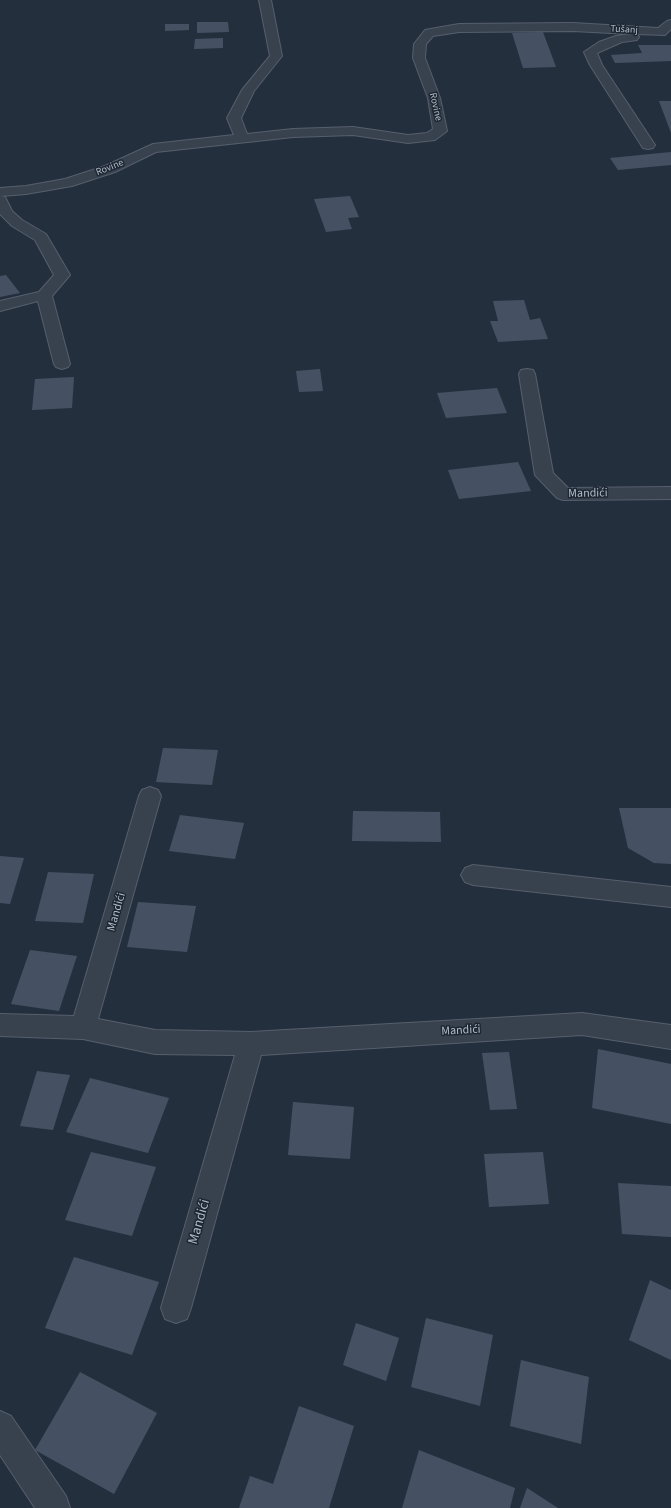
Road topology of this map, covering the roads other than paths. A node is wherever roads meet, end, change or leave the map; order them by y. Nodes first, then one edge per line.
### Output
1 (265, 0) edge
2 (671, 23) edge
3 (573, 27) joint
4 (661, 32) junction
5 (242, 138) junction
6 (648, 145) dead end
7 (0, 192) edge
8 (0, 200) edge
9 (17, 223) junction
10 (0, 226) edge
11 (44, 296) junction
12 (0, 306) edge
13 (62, 364) dead end
14 (527, 374) dead end
15 (671, 493) edge
16 (150, 796) dead end
17 (473, 875) dead end
18 (671, 897) edge
19 (0, 1025) edge
20 (83, 1028) junction
21 (671, 1037) edge
22 (251, 1044) junction
23 (176, 1308) dead end
24 (0, 1427) edge
25 (54, 1508) edge

1 - 5 street
2 - 4 street
3 - 4 street, Tušanj
3 - 5 street, Rovine
4 - 6 street
5 - 7 street, Rovine
8 - 9 street
9 - 10 street
9 - 11 street
11 - 12 street
11 - 13 street
14 - 15 street, Mandići
16 - 20 street, Mandići
17 - 18 street
19 - 20 street, Mandići
20 - 22 street, Mandići
21 - 22 street, Mandići
22 - 23 street, Mandići
24 - 25 street

